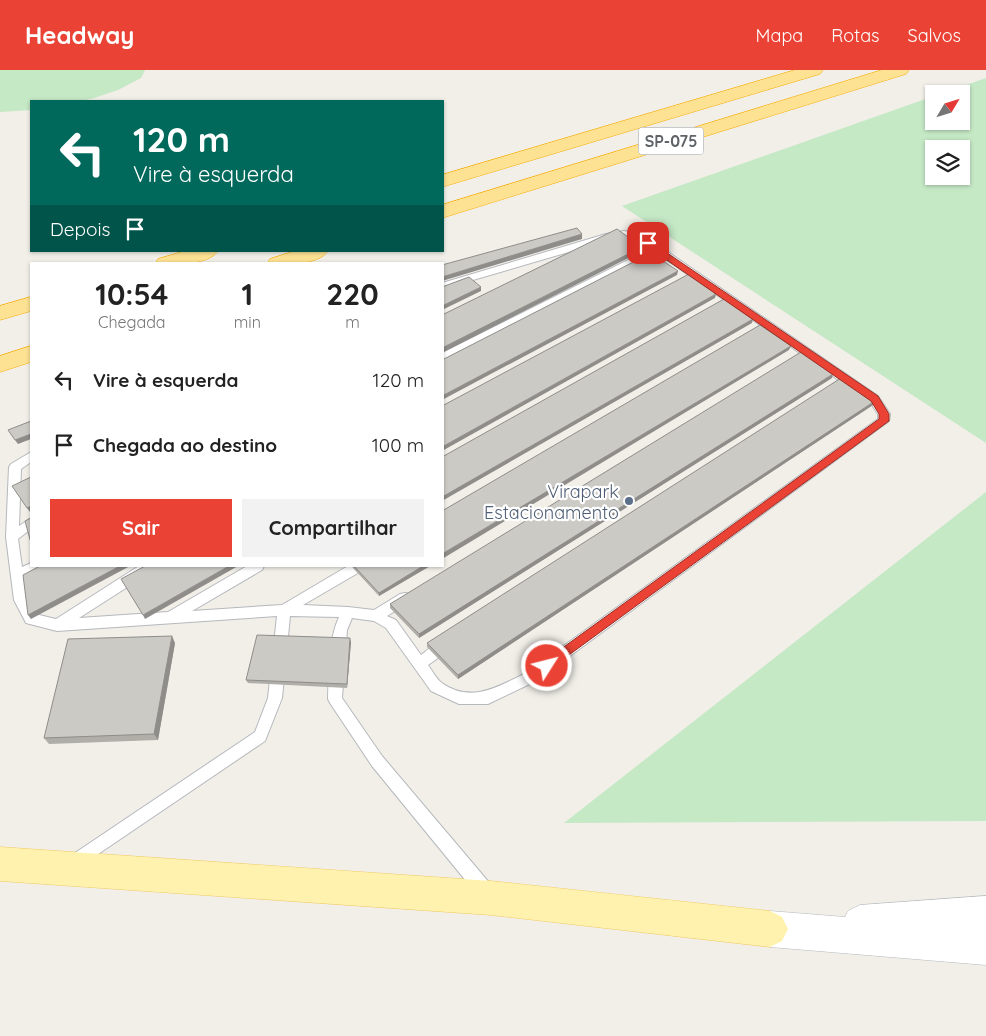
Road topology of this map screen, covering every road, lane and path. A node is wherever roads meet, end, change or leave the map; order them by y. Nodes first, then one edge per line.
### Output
1 (814, 70) edge
2 (900, 70) edge
3 (444, 180) edge
4 (444, 211) edge
5 (617, 234) junction
6 (657, 249) junction
7 (205, 252) edge
8 (315, 252) edge
9 (172, 262) edge
10 (284, 262) edge
11 (556, 264) edge
12 (444, 285) edge
13 (30, 304) edge
14 (0, 313) edge
15 (30, 337) edge
16 (0, 346) edge
17 (30, 354) edge
18 (444, 357) edge
19 (0, 364) edge
20 (30, 457) edge
21 (30, 524) edge
22 (12, 537) junction
23 (34, 567) edge
24 (148, 567) edge
25 (256, 567) edge
26 (357, 567) edge
27 (17, 576) junction
28 (419, 590) edge
29 (284, 610) junction
30 (348, 612) junction
31 (376, 616) junction
32 (171, 617) junction
33 (57, 625) junction
34 (461, 636) edge
35 (419, 663) junction
36 (0, 864) edge
37 (64, 868) junction
38 (491, 898) junction
39 (986, 914) edge
40 (770, 929) junction
41 (986, 947) edge

1 - 3 highway, SP-075
2 - 4 highway, SP-075
5 - 6 lane
5 - 11 lane
5 - 12 lane
6 - 18 lane
6 - 35 lane
7 - 9 highway
8 - 10 highway
13 - 14 highway
15 - 16 highway
17 - 19 highway
20 - 22 lane
21 - 22 lane
22 - 27 lane
23 - 27 lane
24 - 33 lane
25 - 32 lane
26 - 29 lane
27 - 33 lane
28 - 31 lane
29 - 30 lane
29 - 32 lane
29 - 37 lane
30 - 31 lane
30 - 38 lane
31 - 35 lane
32 - 33 lane
34 - 35 lane
36 - 37 main road
37 - 38 main road
38 - 40 main road
39 - 40 main road
40 - 41 main road

